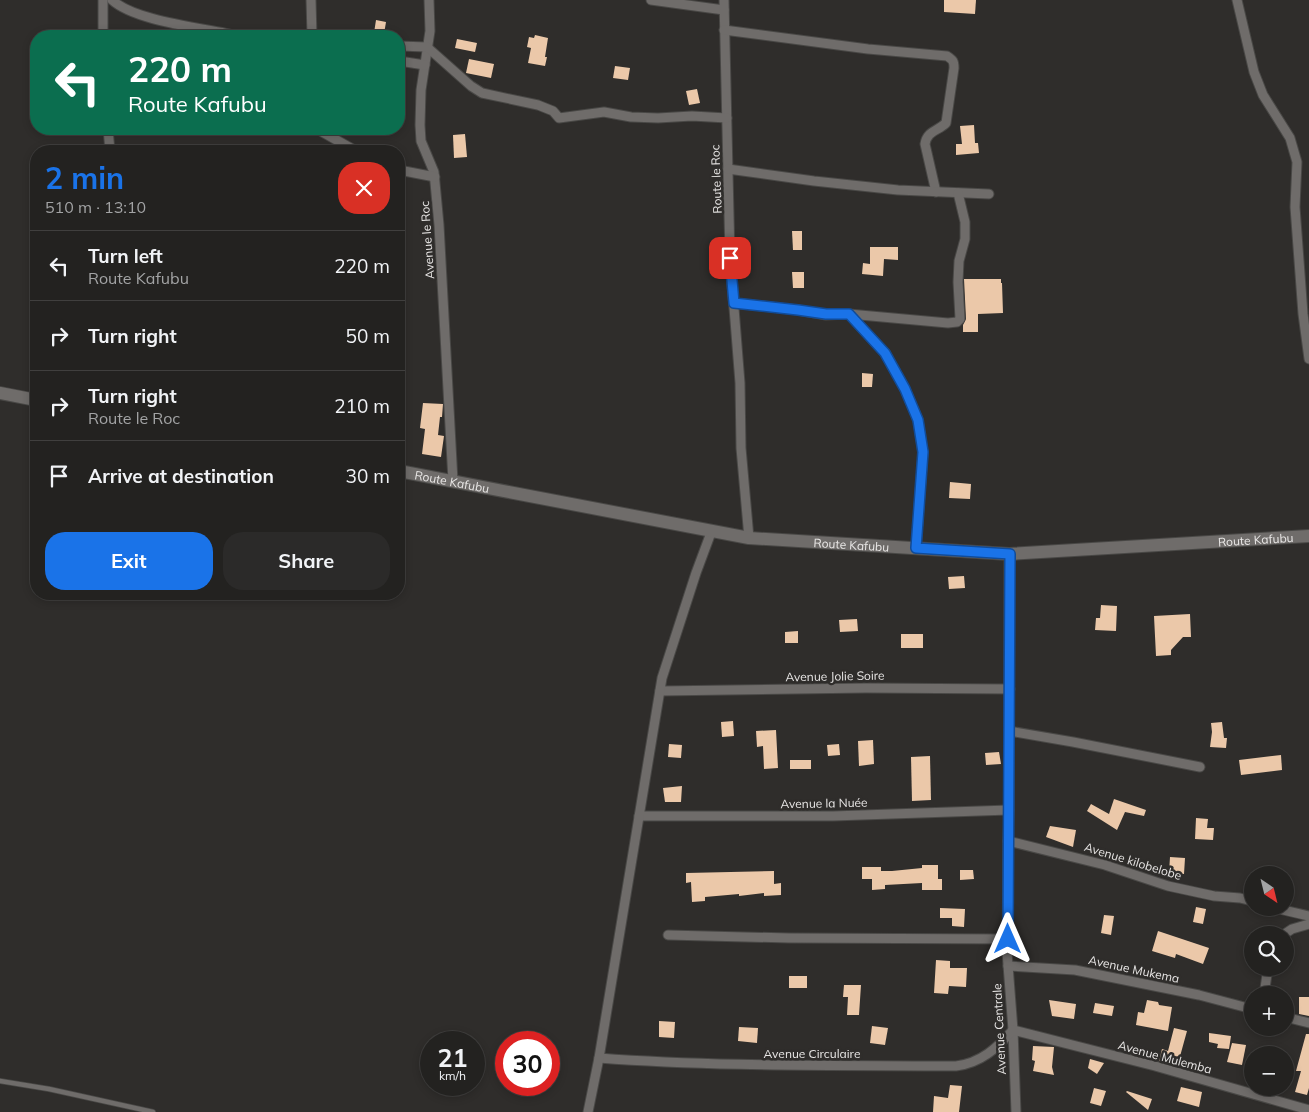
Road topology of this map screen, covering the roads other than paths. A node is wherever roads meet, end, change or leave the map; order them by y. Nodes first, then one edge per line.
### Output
1 (103, 0) edge
2 (112, 0) edge
3 (311, 0) edge
4 (429, 0) edge
5 (651, 0) edge
6 (724, 0) edge
7 (1237, 0) edge
8 (724, 10) junction
9 (180, 25) junction
10 (103, 30) edge
11 (183, 30) edge
12 (206, 30) edge
13 (312, 30) edge
14 (724, 30) junction
15 (405, 46) edge
16 (427, 47) junction
17 (405, 62) edge
18 (424, 65) junction
19 (726, 118) junction
20 (329, 135) edge
21 (346, 145) edge
22 (728, 169) junction
23 (405, 171) edge
24 (435, 177) junction
25 (936, 192) junction
26 (958, 193) junction
27 (989, 194) dead end
28 (734, 303) junction
29 (849, 314) junction
30 (1309, 359) edge
31 (0, 393) edge
32 (30, 399) edge
33 (405, 472) edge
34 (453, 481) junction
35 (712, 530) junction
36 (1309, 536) edge
37 (749, 538) junction
38 (916, 548) junction
39 (1010, 554) junction
40 (1010, 689) junction
41 (660, 691) junction
42 (1009, 731) junction
43 (1200, 767) dead end
44 (1010, 810) junction
45 (639, 816) junction
46 (1008, 840) junction
47 (1244, 899) edge
48 (1294, 912) edge
49 (1309, 916) edge
50 (1309, 924) edge
51 (1294, 928) edge
52 (668, 935) dead end
53 (1008, 939) junction
54 (1008, 966) junction
55 (1244, 1007) edge
56 (1294, 1019) edge
57 (1309, 1023) edge
58 (1014, 1030) junction
59 (599, 1058) junction
60 (0, 1081) edge
61 (1309, 1110) edge
62 (153, 1112) edge
63 (588, 1112) edge
64 (1016, 1112) edge

1 - 10 street
2 - 9 street
3 - 13 street
4 - 16 street, Avenue le Roc
5 - 8 street
6 - 8 street, Route le Roc
7 - 30 street
8 - 14 street, Route le Roc
9 - 11 street
9 - 12 street
14 - 19 street, Route le Roc
14 - 25 street
15 - 16 street
16 - 18 street, Avenue le Roc
16 - 19 street
17 - 18 street
18 - 24 street, Avenue le Roc
19 - 22 street, Route le Roc
20 - 21 street
22 - 25 street
22 - 28 street, Route le Roc
23 - 24 street
24 - 34 street, Avenue le Roc
25 - 26 street
26 - 27 street
26 - 29 street
28 - 29 street
28 - 37 street, Route le Roc
29 - 38 street
31 - 32 main road
33 - 34 main road, Route Kafubu
34 - 35 main road, Route Kafubu
35 - 37 main road, Route Kafubu
35 - 41 street
36 - 39 main road, Route Kafubu
37 - 38 main road, Route Kafubu
38 - 39 main road, Route Kafubu
39 - 40 street, Avenue Centrale
40 - 41 street, Avenue Jolie Soire
40 - 42 street, Avenue Centrale
41 - 45 street
42 - 43 street
42 - 44 street, Avenue Centrale
44 - 45 street, Avenue la Nuée
44 - 46 street, Avenue Centrale
45 - 59 street
46 - 47 street, Avenue kilobelobe
46 - 53 street, Avenue Centrale
48 - 49 street
50 - 51 street
52 - 53 street
53 - 54 street, Avenue Centrale
54 - 55 street, Avenue Mukema
54 - 58 street, Avenue Centrale
56 - 57 street
58 - 59 street, Avenue Circulaire
58 - 61 street, Avenue Mulemba
58 - 64 street, Avenue Centrale
59 - 63 street
60 - 62 lane

